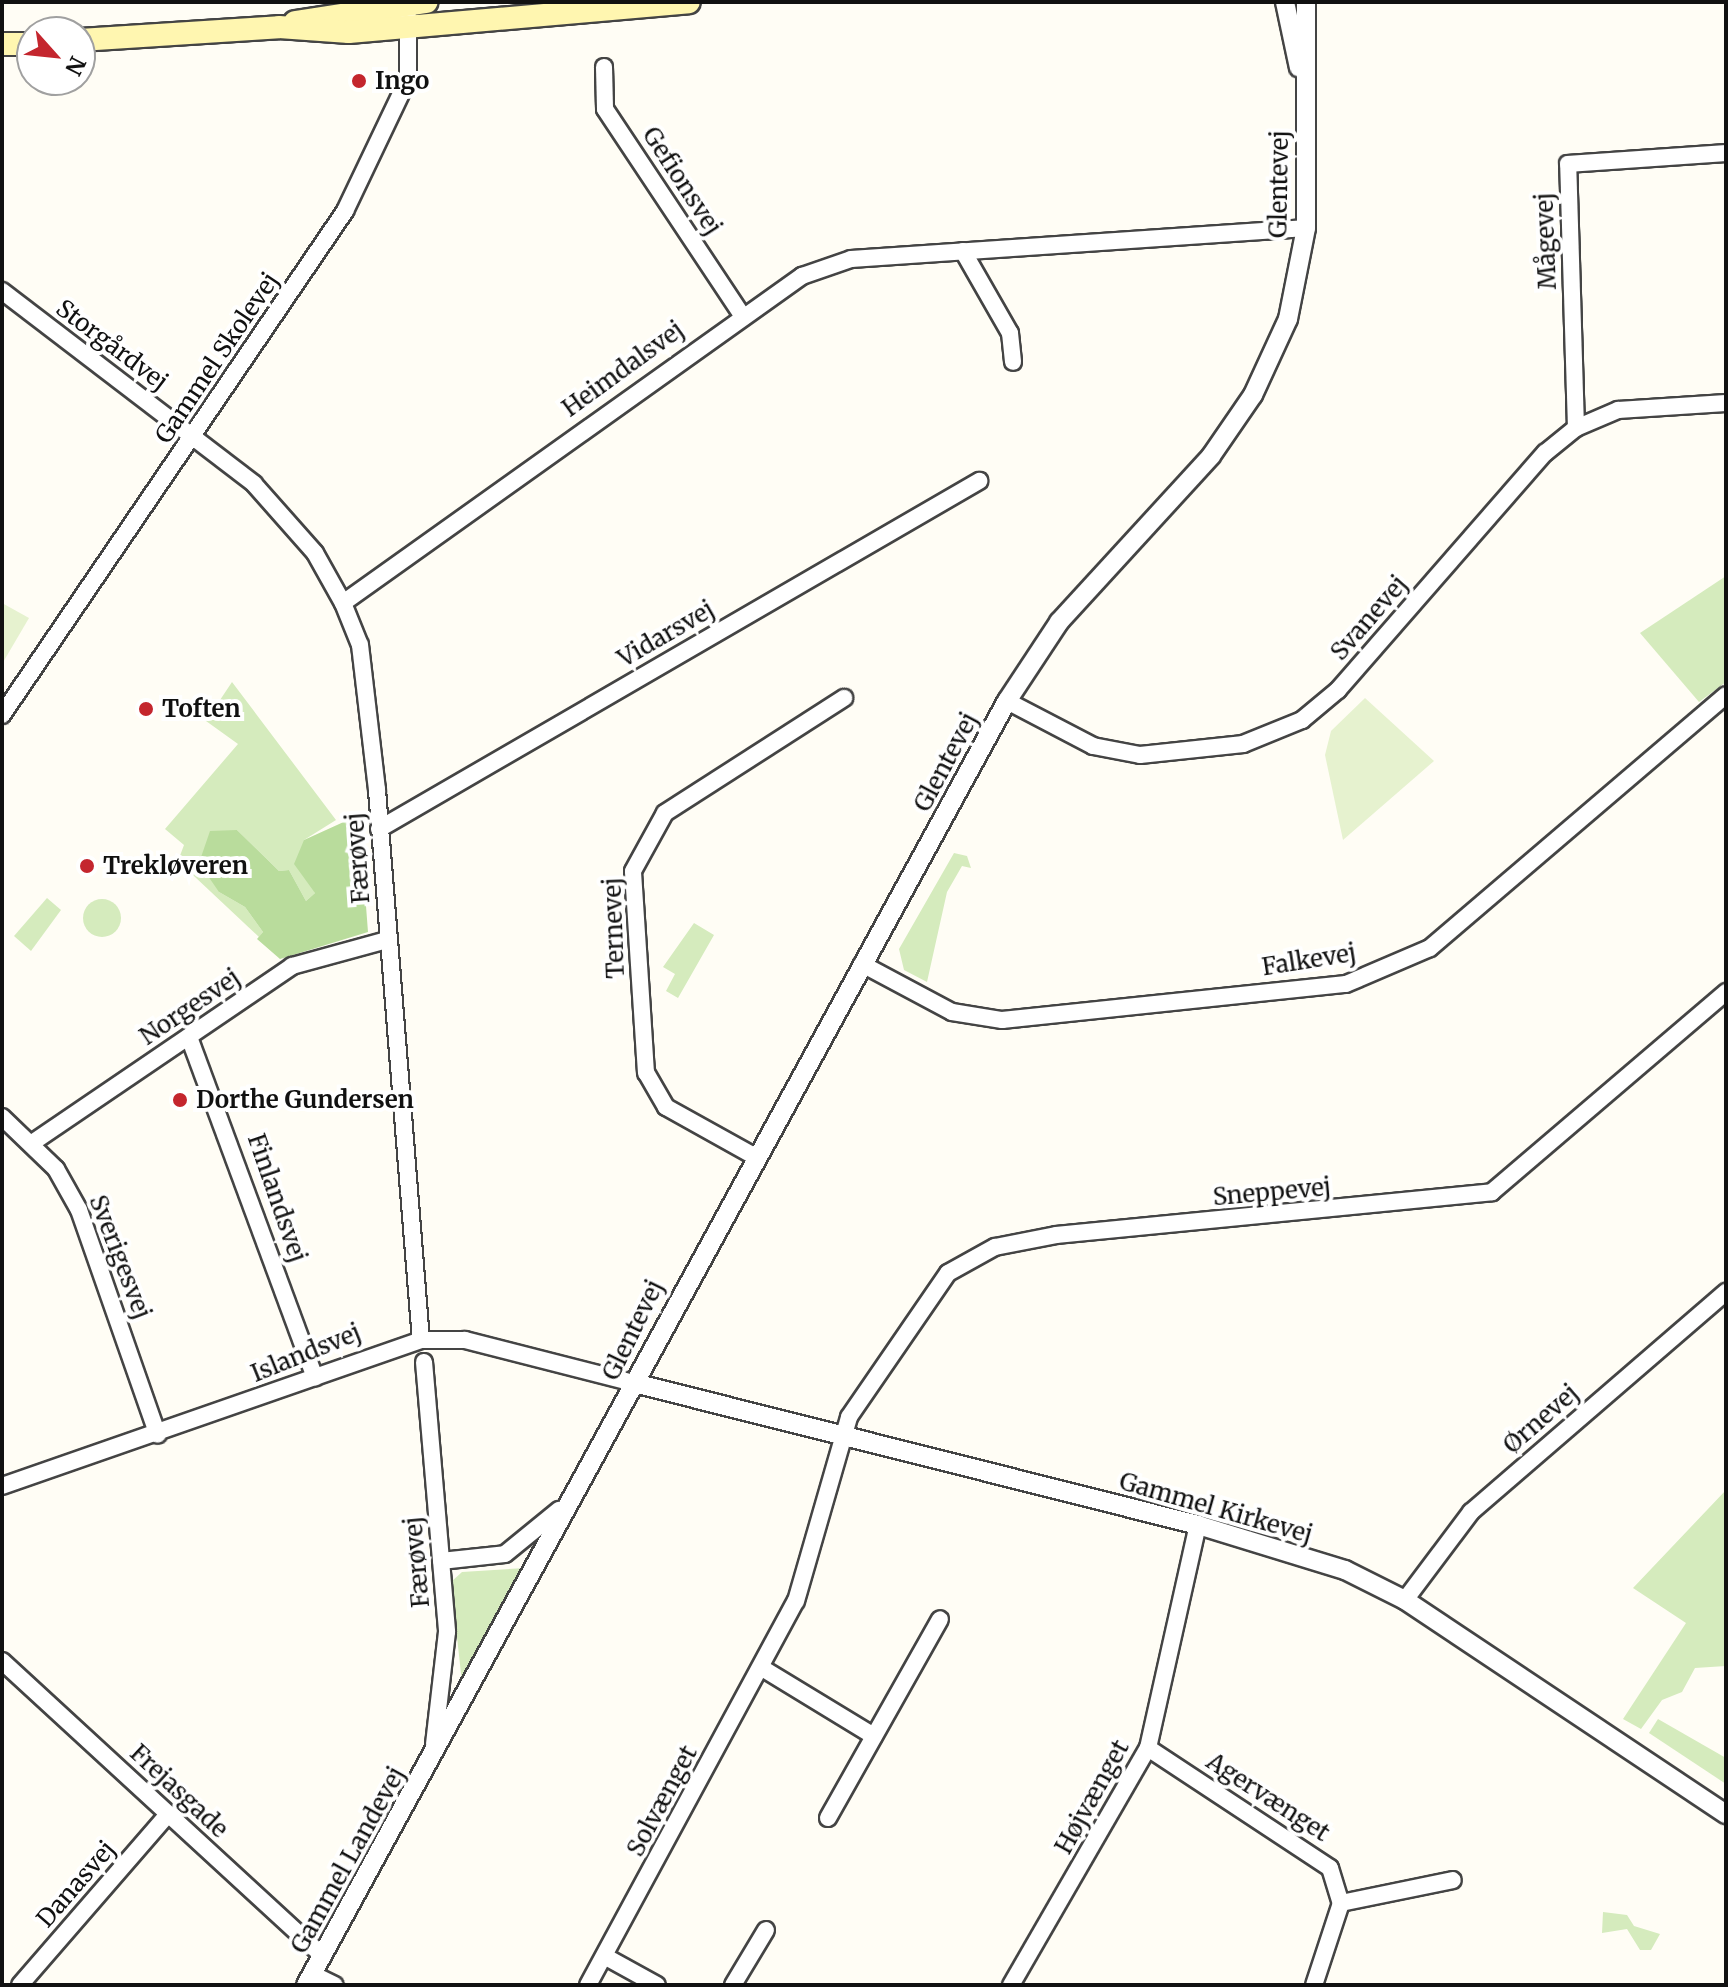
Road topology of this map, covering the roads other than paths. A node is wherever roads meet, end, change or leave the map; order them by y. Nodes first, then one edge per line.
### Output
1 (689, 2) edge
2 (1285, 2) edge
3 (1306, 2) edge
4 (416, 3) edge
5 (560, 9) edge
6 (279, 27) junction
7 (409, 28) junction
8 (96, 39) edge
9 (604, 67) dead end
10 (1303, 82) junction
11 (1726, 153) edge
12 (1306, 228) junction
13 (963, 251) junction
14 (2, 291) edge
15 (741, 314) junction
16 (1013, 362) dead end
17 (1726, 403) edge
18 (1576, 428) junction
19 (194, 436) junction
20 (979, 481) dead end
21 (343, 603) junction
22 (1726, 695) edge
23 (844, 698) dead end
24 (1007, 701) junction
25 (2, 715) edge
26 (379, 829) junction
27 (387, 940) junction
28 (862, 964) junction
29 (1726, 992) edge
30 (189, 1037) junction
31 (2, 1117) edge
32 (32, 1143) junction
33 (754, 1156) junction
34 (1726, 1292) edge
35 (421, 1340) junction
36 (424, 1362) dead end
37 (315, 1377) junction
38 (634, 1383) junction
39 (844, 1433) junction
40 (158, 1435) junction
41 (586, 1474) junction
42 (2, 1486) edge
43 (1198, 1525) junction
44 (441, 1561) junction
45 (1405, 1600) junction
46 (940, 1619) dead end
47 (2, 1661) edge
48 (762, 1668) junction
49 (874, 1736) junction
50 (1148, 1748) junction
51 (432, 1758) junction
52 (168, 1814) junction
53 (1726, 1814) edge
54 (828, 1818) dead end
55 (1453, 1880) dead end
56 (1341, 1903) junction
57 (766, 1930) dead end
58 (323, 1956) junction
59 (606, 1957) junction
60 (309, 1980) edge
61 (20, 1985) edge
62 (335, 1985) edge
63 (588, 1985) edge
64 (657, 1985) edge
65 (733, 1985) edge
66 (1011, 1985) edge
67 (1314, 1985) edge

1 - 5 main road
2 - 10 street, Glentevej
3 - 10 street, Glentevej
4 - 6 main road
4 - 7 street, Gammel Skolevej
5 - 7 main road
6 - 7 main road
6 - 8 main road
7 - 19 street, Gammel Skolevej
9 - 15 street, Gefionsvej
10 - 12 street, Glentevej
11 - 18 street, Mågevej
12 - 13 street, Heimdalsvej
12 - 24 street, Glentevej
13 - 15 street, Heimdalsvej
13 - 16 street
14 - 19 street, Storgårdvej
15 - 21 street, Heimdalsvej
17 - 18 street, Svanevej
18 - 24 street, Svanevej
19 - 21 street, Færøvej
19 - 25 street, Gammel Skolevej
20 - 26 street, Vidarsvej
21 - 26 street, Færøvej
22 - 28 street, Falkevej
23 - 33 street, Ternevej
24 - 28 street, Glentevej
26 - 27 street, Færøvej
27 - 30 street, Norgesvej
27 - 35 street, Færøvej
28 - 33 street, Glentevej
29 - 39 street, Sneppevej
30 - 32 street, Norgesvej
30 - 37 street, Finlandsvej
31 - 32 street, Sverigesvej
32 - 40 street, Sverigesvej
33 - 38 street, Glentevej
34 - 45 street, Ørnevej
35 - 37 street, Islandsvej
35 - 38 street, Islandsvej
36 - 44 street, Færøvej
37 - 40 street, Islandsvej
38 - 39 street, Gammel Kirkevej
38 - 41 street, Glentevej
39 - 43 street, Gammel Kirkevej
39 - 48 street, Solvænget
40 - 42 street, Islandsvej
41 - 44 street, Glentevej
41 - 51 street, Glentevej
43 - 45 street, Gammel Kirkevej
43 - 50 street, Højvænget
44 - 51 street, Færøvej
45 - 53 street, Gammel Kirkevej
46 - 49 street
47 - 52 street, Frejasgade
48 - 49 street
48 - 59 street, Solvænget
49 - 54 street
50 - 56 street, Agervænget
50 - 66 street, Højvænget
51 - 58 street, Gammel Landevej
52 - 58 street, Frejasgade
52 - 61 street, Danasvej
55 - 56 street
56 - 67 street
57 - 65 street
58 - 60 street, Gammel Landevej
59 - 63 street, Solvænget
59 - 64 street
60 - 62 street

